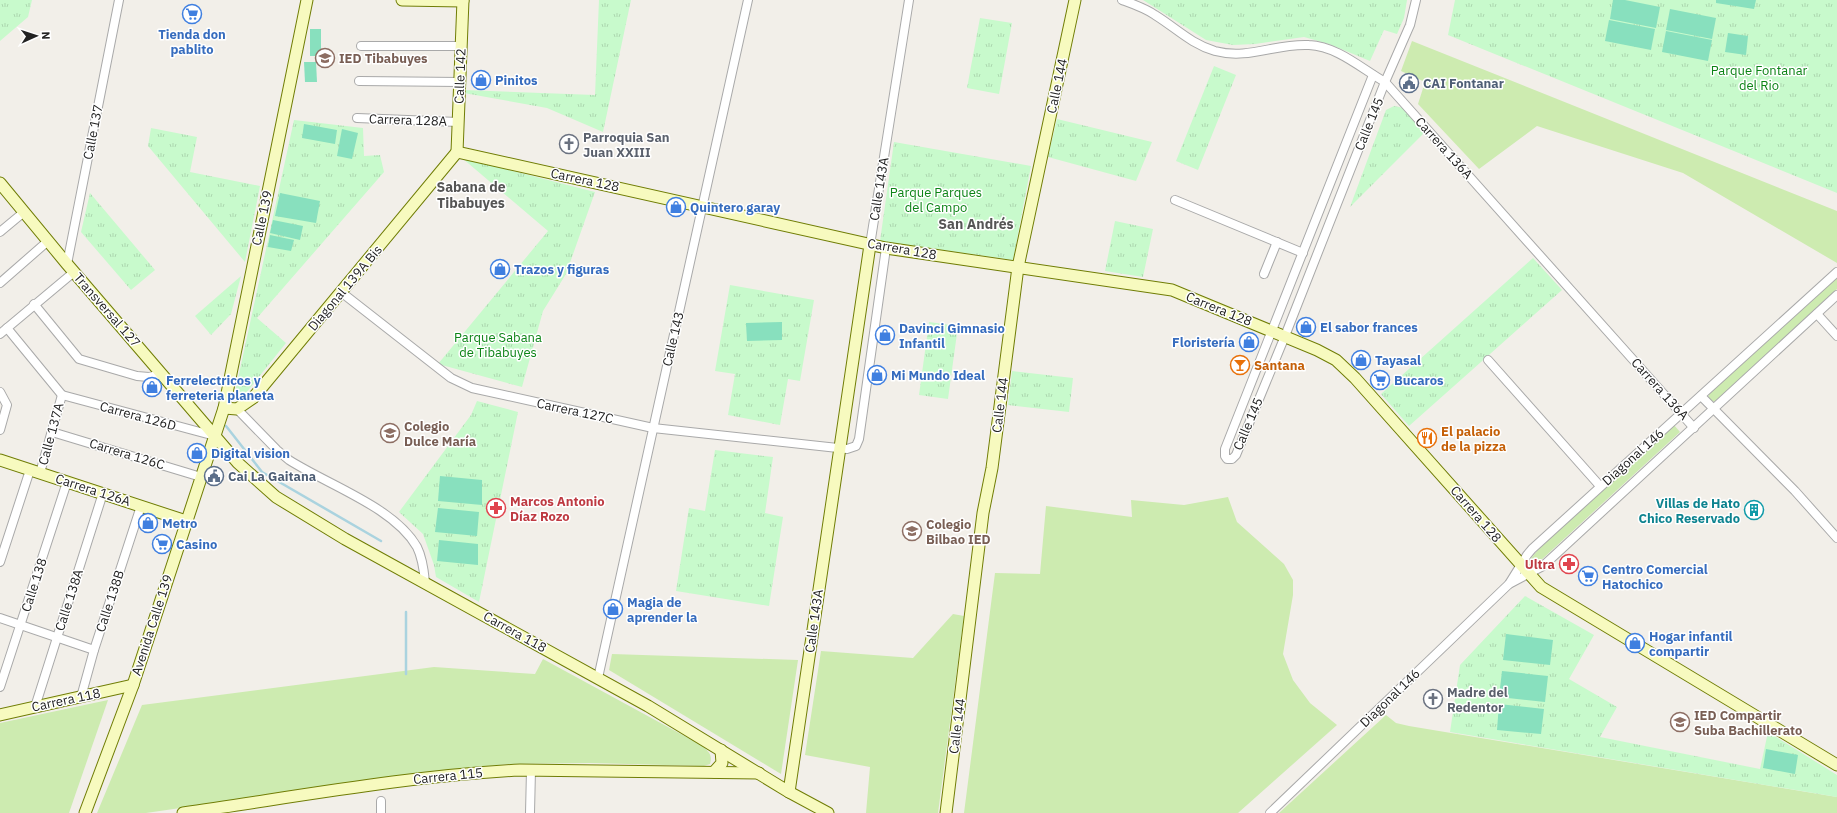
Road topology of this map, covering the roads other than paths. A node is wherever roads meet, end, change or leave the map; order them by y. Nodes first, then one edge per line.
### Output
1 (119, 0) edge
2 (307, 0) edge
3 (402, 0) edge
4 (748, 0) edge
5 (909, 0) edge
6 (1075, 0) edge
7 (1122, 0) edge
8 (1416, 0) edge
9 (463, 1) edge
10 (361, 46) dead end
11 (461, 46) junction
12 (1373, 75) junction
13 (359, 81) dead end
14 (460, 82) junction
15 (1385, 82) junction
16 (357, 118) dead end
17 (458, 122) junction
18 (457, 152) junction
19 (0, 183) edge
20 (1175, 200) dead end
21 (702, 206) junction
22 (24, 212) junction
23 (0, 232) edge
24 (48, 241) junction
25 (1277, 242) junction
26 (870, 245) junction
27 (886, 248) junction
28 (1303, 253) junction
29 (1018, 267) junction
30 (70, 268) junction
31 (1837, 272) edge
32 (1264, 274) dead end
33 (0, 283) edge
34 (341, 292) junction
35 (1837, 295) edge
36 (34, 304) junction
37 (1817, 314) junction
38 (7, 328) junction
39 (1273, 331) junction
40 (0, 334) edge
41 (1285, 336) junction
42 (1837, 336) edge
43 (1488, 360) dead end
44 (162, 374) junction
45 (0, 392) edge
46 (62, 395) junction
47 (1701, 396) junction
48 (224, 408) junction
49 (237, 409) junction
50 (1714, 409) junction
51 (1681, 414) junction
52 (653, 428) junction
53 (1694, 428) junction
54 (0, 430) edge
55 (52, 432) junction
56 (215, 436) junction
57 (840, 450) junction
58 (0, 460) edge
59 (35, 471) junction
60 (202, 477) junction
61 (67, 482) junction
62 (1600, 486) junction
63 (103, 493) junction
64 (141, 506) junction
65 (186, 521) junction
66 (1837, 538) edge
67 (0, 562) edge
68 (1520, 565) junction
69 (1528, 575) junction
70 (426, 582) junction
71 (1510, 584) junction
72 (0, 618) edge
73 (21, 625) junction
74 (57, 638) junction
75 (94, 650) junction
76 (598, 678) junction
77 (133, 686) junction
78 (0, 687) edge
79 (81, 697) junction
80 (35, 707) junction
81 (0, 715) edge
82 (722, 750) junction
83 (1837, 765) edge
84 (531, 770) junction
85 (714, 772) junction
86 (759, 773) junction
87 (789, 792) junction
88 (381, 801) dead end
89 (85, 813) edge
90 (183, 813) edge
91 (381, 813) edge
92 (530, 813) edge
93 (828, 813) edge
94 (946, 813) edge
95 (1270, 813) edge

1 - 30 street, Calle 137
2 - 48 street, Calle 139
3 - 9 street
4 - 21 street, Calle 143
5 - 26 street, Calle 143A
6 - 29 street, Calle 144
7 - 12 street, Carrera 136A
8 - 15 street, Calle 145
9 - 11 street, Calle 142
10 - 11 street
11 - 14 street, Calle 142
12 - 15 street, Carrera 136A
12 - 28 street, Calle 145
13 - 14 street
14 - 17 street, Calle 142
15 - 41 street, Calle 145
15 - 51 street, Carrera 136A
16 - 17 street, Carrera 128A
17 - 18 street, Calle 142
18 - 21 street, Carrera 128
18 - 34 street, Diagonal 139A Bis
19 - 22 street, Transversal 127
20 - 25 street
21 - 26 street, Carrera 128
21 - 52 street, Calle 143
22 - 23 street
22 - 24 street, Transversal 127
24 - 30 street, Transversal 127
24 - 33 street
25 - 28 street
25 - 32 street
26 - 27 street, Carrera 128
26 - 57 street, Calle 143A
27 - 29 street, Carrera 128
27 - 57 street
28 - 39 street, Calle 145
29 - 39 street, Carrera 128
29 - 94 street, Calle 144
30 - 36 street
30 - 44 street, Transversal 127
31 - 47 street, Diagonal 146
34 - 49 street, Diagonal 139A Bis
34 - 52 street, Carrera 127C
35 - 37 street, Diagonal 146
36 - 38 street
36 - 44 street
37 - 42 street
37 - 50 street, Diagonal 146
38 - 40 street
38 - 46 street
39 - 41 street, Carrera 128
39 - 41 street, Calle 145
41 - 68 street, Carrera 128
43 - 62 street
44 - 56 street, Transversal 127
45 - 54 street
46 - 55 street, Calle 137A
46 - 56 street, Carrera 126D
47 - 50 street, Carrera 136A
47 - 51 street, Diagonal 146
48 - 49 street
48 - 56 street, Calle 139
49 - 70 street
50 - 53 street, Diagonal 146
50 - 66 street, Carrera 136A
51 - 53 street, Carrera 136A
51 - 62 street, Diagonal 146
52 - 57 street, Carrera 127C
52 - 76 street, Calle 143
53 - 69 street, Diagonal 146
55 - 59 street, Calle 137A
55 - 60 street, Carrera 126C
56 - 60 street, Avenida Calle 139
56 - 70 street, Carrera 118
57 - 87 street, Calle 143A
58 - 59 street, Carrera 126A
59 - 61 street, Carrera 126A
59 - 67 street, Calle 137A
60 - 65 street, Avenida Calle 139
61 - 63 street, Carrera 126A
61 - 73 street, Calle 138
62 - 68 street, Diagonal 146
63 - 64 street, Carrera 126A
63 - 74 street, Calle 138A
64 - 65 street, Carrera 126A
64 - 75 street, Calle 138B
65 - 77 street, Avenida Calle 139
68 - 69 street, Carrera 128
68 - 71 street, Diagonal 146
69 - 71 street, Diagonal 146
69 - 83 street, Carrera 128
70 - 76 street, Carrera 118
71 - 95 street, Diagonal 146
72 - 73 street
73 - 74 street
73 - 78 street, Calle 138
74 - 75 street
74 - 80 street, Calle 138A
75 - 79 street, Calle 138B
76 - 82 street, Carrera 118
77 - 79 street, Carrera 118
77 - 89 street, Avenida Calle 139
79 - 80 street, Carrera 118
80 - 81 street, Carrera 118
82 - 85 street
82 - 86 street, Carrera 118
84 - 85 street, Carrera 115
84 - 90 street, Carrera 115
84 - 92 street
85 - 86 street, Carrera 115
86 - 87 street, Carrera 118
87 - 93 street, Carrera 118
88 - 91 street

